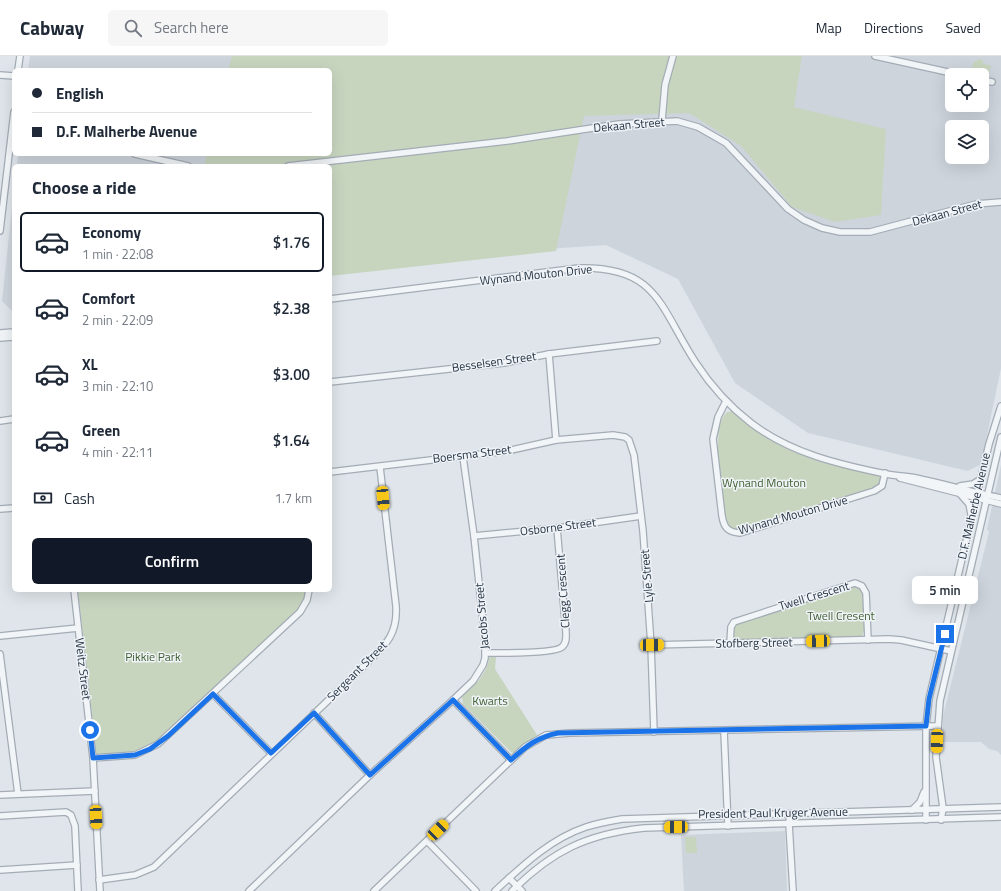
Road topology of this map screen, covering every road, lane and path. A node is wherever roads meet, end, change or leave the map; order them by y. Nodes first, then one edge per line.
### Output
1 (20, 56) edge
2 (673, 56) edge
3 (875, 56) edge
4 (18, 68) edge
5 (945, 71) edge
6 (0, 74) edge
7 (12, 76) edge
8 (989, 81) edge
9 (992, 82) dead end
10 (662, 120) junction
11 (12, 129) edge
12 (144, 156) edge
13 (179, 164) edge
14 (306, 164) edge
15 (1001, 202) edge
16 (0, 231) edge
17 (332, 299) edge
18 (12, 332) edge
19 (0, 333) edge
20 (12, 337) edge
21 (0, 338) edge
22 (657, 341) dead end
23 (549, 354) junction
24 (332, 382) edge
25 (726, 401) junction
26 (1001, 406) edge
27 (12, 419) edge
28 (0, 421) edge
29 (613, 435) joint
30 (1001, 437) edge
31 (556, 440) junction
32 (463, 457) junction
33 (380, 467) junction
34 (332, 472) edge
35 (886, 474) junction
36 (981, 479) junction
37 (952, 486) junction
38 (958, 493) junction
39 (977, 495) junction
40 (986, 498) junction
41 (1001, 498) edge
42 (1001, 504) edge
43 (12, 508) edge
44 (0, 509) edge
45 (641, 516) junction
46 (971, 521) junction
47 (557, 528) junction
48 (474, 536) junction
49 (74, 592) edge
50 (309, 592) edge
51 (78, 628) junction
52 (0, 636) edge
53 (868, 640) junction
54 (730, 643) junction
55 (652, 645) junction
56 (941, 649) junction
57 (951, 651) junction
58 (486, 653) junction
59 (0, 654) edge
60 (1, 679) edge
61 (213, 694) junction
62 (453, 700) junction
63 (314, 713) junction
64 (926, 726) junction
65 (938, 726) junction
66 (724, 731) junction
67 (654, 732) junction
68 (271, 753) junction
69 (93, 758) junction
70 (511, 760) junction
71 (370, 775) junction
72 (926, 787) junction
73 (95, 791) junction
74 (18, 794) junction
75 (0, 795) edge
76 (1001, 807) edge
77 (943, 808) junction
78 (925, 809) junction
79 (912, 810) junction
80 (790, 813) junction
81 (727, 814) junction
82 (0, 816) edge
83 (1001, 817) edge
84 (926, 820) junction
85 (941, 820) junction
86 (789, 824) junction
87 (595, 825) junction
88 (728, 826) junction
89 (599, 836) junction
90 (427, 841) junction
91 (77, 865) junction
92 (0, 870) edge
93 (509, 878) junction
94 (99, 880) junction
95 (517, 885) junction
96 (78, 891) edge
97 (100, 891) edge
98 (249, 891) edge
99 (374, 891) edge
100 (476, 891) edge
101 (495, 891) edge
102 (512, 891) edge
103 (522, 891) edge
104 (793, 891) edge

1 - 4 street
2 - 10 street
3 - 5 street
6 - 7 street
8 - 9 street
10 - 14 street, Dekaan Street
10 - 15 street, Dekaan Street
11 - 16 street
12 - 13 street
17 - 25 street, Wynand Mouton Drive
18 - 19 street
20 - 21 street
22 - 23 street, Besselsen Street
23 - 24 street, Besselsen Street
23 - 31 street
25 - 35 street, Wynand Mouton Drive
25 - 35 street, Wynand Mouton Drive
26 - 36 street, D.F. Malherbe Avenue
27 - 28 street
29 - 31 street, Boersma Street
29 - 45 street, Lyle Street
30 - 40 street, D.F. Malherbe Avenue
31 - 32 street, Boersma Street
32 - 33 street, Boersma Street
32 - 48 street, Jacobs Street
33 - 34 street, Boersma Street
33 - 63 street, Sergeant Street
35 - 37 street, Wynand Mouton Drive
35 - 38 street, Wynand Mouton Drive
36 - 37 street
36 - 39 street, D.F. Malherbe Avenue
37 - 39 street, Wynand Mouton Drive
38 - 39 street, Wynand Mouton Drive
38 - 46 street
39 - 40 street, Wynand Mouton Drive
39 - 46 street, D.F. Malherbe Avenue
40 - 41 street, Wynand Mouton Drive
40 - 42 street, Wynand Mouton Drive
40 - 57 street, D.F. Malherbe Avenue
43 - 44 street
45 - 47 street, Osborne Street
45 - 55 street, Lyle Street
46 - 56 street, D.F. Malherbe Avenue
47 - 48 street, Osborne Street
47 - 58 street, Clegg Crescent
48 - 58 street, Jacobs Street
49 - 51 street, Weitz Street
50 - 61 street
51 - 52 street
51 - 69 street, Weitz Street
53 - 54 street, Stofberg Street
53 - 54 street, Twell Crescent
53 - 56 street, Stofberg Street
54 - 55 street, Stofberg Street
55 - 67 street, Lyle Street
56 - 57 street, Stofberg Street
56 - 64 street, D.F. Malherbe Avenue
57 - 65 street, D.F. Malherbe Avenue
58 - 62 street, Jacobs Street
59 - 60 street
60 - 74 street
61 - 68 street
61 - 69 street
62 - 70 street
62 - 71 street, Jacobs Street
63 - 68 street, Sergeant Street
63 - 71 street
64 - 65 street
64 - 66 street
64 - 72 street, D.F. Malherbe Avenue
65 - 77 street, D.F. Malherbe Avenue
66 - 67 street
66 - 81 street
67 - 70 street
68 - 94 street, Sergeant Street
69 - 73 street, Weitz Street
70 - 90 street
71 - 98 street, Jacobs Street
72 - 78 street, D.F. Malherbe Avenue
72 - 79 street
73 - 74 street
73 - 94 street, Weitz Street
74 - 75 street
76 - 77 street, President Paul Kruger Avenue
77 - 78 street, President Paul Kruger Avenue
77 - 85 street, D.F. Malherbe Avenue
78 - 79 street, President Paul Kruger Avenue
78 - 84 street, D.F. Malherbe Avenue
79 - 80 street, President Paul Kruger Avenue
80 - 81 street, President Paul Kruger Avenue
80 - 86 street
81 - 87 street, President Paul Kruger Avenue
81 - 88 street
82 - 91 street
83 - 85 street, President Paul Kruger Avenue
84 - 85 street, President Paul Kruger Avenue
84 - 86 street, President Paul Kruger Avenue
86 - 88 street, President Paul Kruger Avenue
86 - 104 street
87 - 89 street
87 - 93 street, President Paul Kruger Avenue
88 - 89 street, President Paul Kruger Avenue
89 - 95 street, President Paul Kruger Avenue
90 - 99 street
90 - 100 street
91 - 92 street
91 - 96 street
93 - 95 street
93 - 101 street, President Paul Kruger Avenue
94 - 97 street, Weitz Street
95 - 102 street, President Paul Kruger Avenue
95 - 103 street

